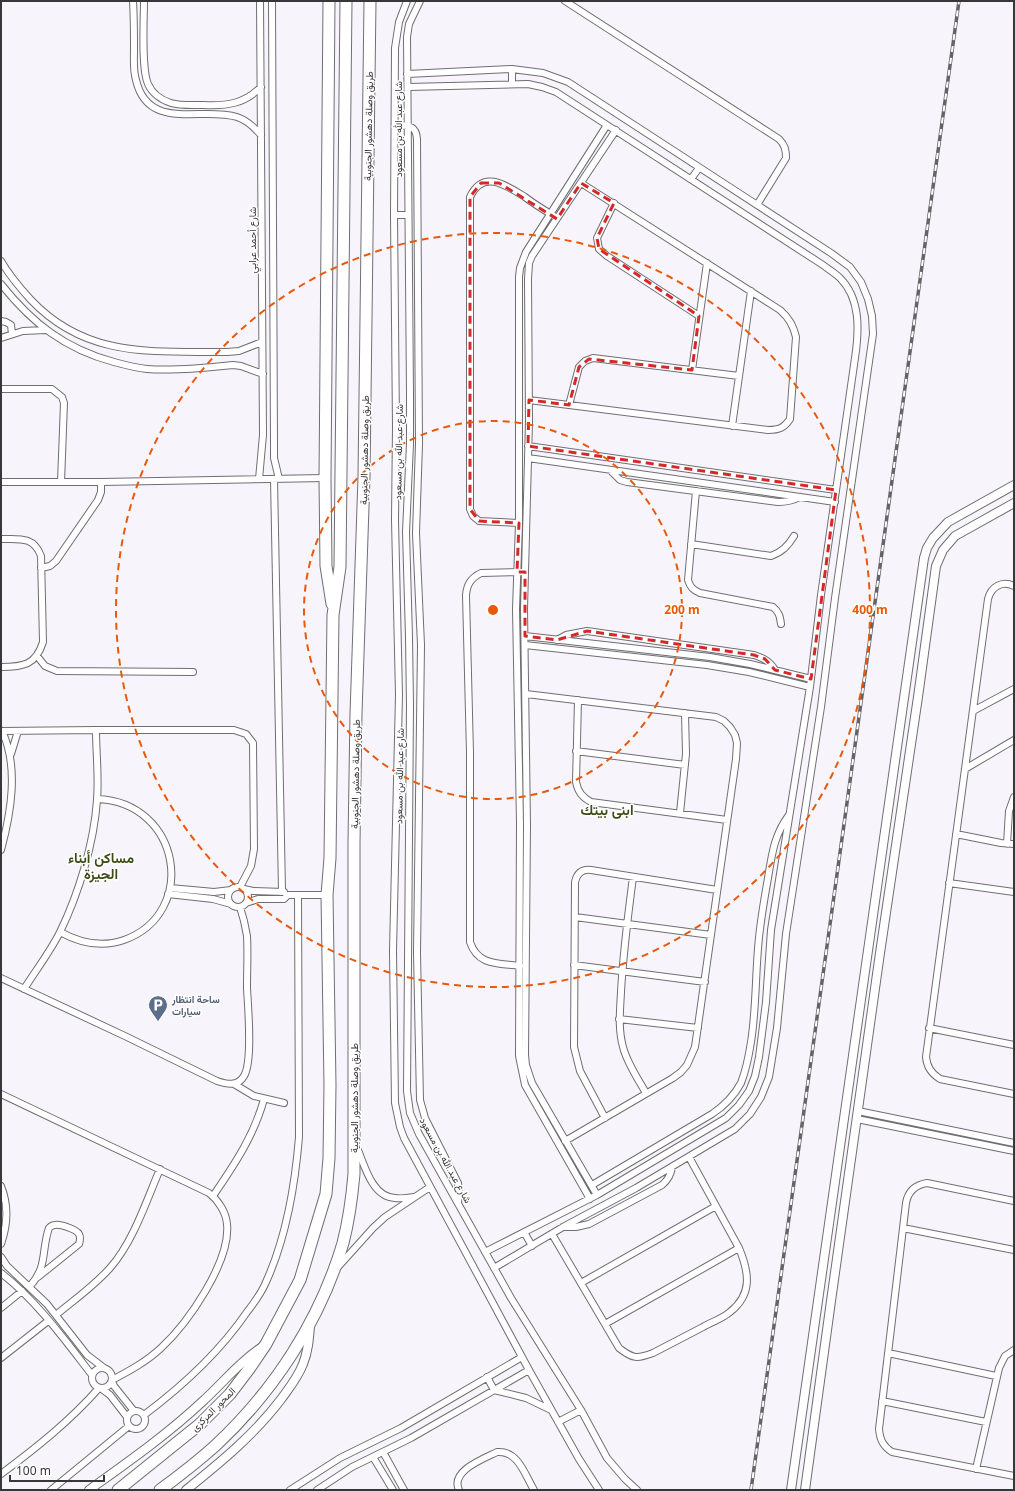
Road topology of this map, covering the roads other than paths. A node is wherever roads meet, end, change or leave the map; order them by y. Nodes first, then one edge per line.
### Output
1 (133, 1) edge
2 (144, 1) edge
3 (260, 1) edge
4 (272, 1) edge
5 (329, 1) edge
6 (346, 1) edge
7 (370, 1) edge
8 (407, 1) edge
9 (420, 1) edge
10 (565, 1) edge
11 (512, 69) junction
12 (407, 74) junction
13 (512, 83) junction
14 (261, 87) junction
15 (408, 87) junction
16 (395, 125) junction
17 (607, 125) junction
18 (408, 126) junction
19 (616, 130) junction
20 (261, 135) junction
21 (699, 168) junction
22 (691, 179) junction
23 (581, 183) junction
24 (614, 203) junction
25 (757, 205) junction
26 (550, 214) junction
27 (394, 215) junction
28 (408, 215) junction
29 (557, 219) junction
30 (1, 261) edge
31 (707, 262) junction
32 (1, 284) edge
33 (262, 287) junction
34 (272, 287) junction
35 (751, 291) junction
36 (409, 295) junction
37 (418, 295) junction
38 (699, 316) junction
39 (1, 321) edge
40 (46, 330) junction
41 (12, 334) junction
42 (1, 338) edge
43 (262, 342) junction
44 (692, 370) junction
45 (263, 374) junction
46 (410, 374) junction
47 (418, 374) junction
48 (740, 376) junction
49 (1, 389) edge
50 (528, 400) junction
51 (569, 405) junction
52 (849, 405) junction
53 (863, 407) junction
54 (519, 422) junction
55 (529, 422) junction
56 (732, 426) junction
57 (410, 444) junction
58 (419, 444) junction
59 (528, 446) junction
60 (528, 458) junction
61 (610, 470) junction
62 (325, 478) junction
63 (259, 479) junction
64 (277, 479) junction
65 (1, 482) edge
66 (61, 482) junction
67 (101, 482) junction
68 (1014, 485) edge
69 (836, 490) junction
70 (696, 491) junction
71 (800, 497) junction
72 (992, 498) junction
73 (835, 502) junction
74 (1014, 503) edge
75 (999, 512) junction
76 (519, 523) junction
77 (406, 532) junction
78 (416, 533) junction
79 (794, 536) dead end
80 (1, 539) edge
81 (691, 544) junction
82 (41, 568) junction
83 (518, 572) junction
84 (525, 572) junction
85 (1014, 586) edge
86 (821, 595) junction
87 (835, 598) junction
88 (334, 615) junction
89 (781, 624) dead end
90 (525, 636) junction
91 (557, 640) junction
92 (525, 645) junction
93 (37, 656) junction
94 (1, 667) edge
95 (775, 670) junction
96 (193, 672) dead end
97 (518, 679) junction
98 (526, 679) junction
99 (811, 679) junction
100 (410, 684) junction
101 (421, 684) junction
102 (810, 687) junction
103 (1014, 689) edge
104 (905, 690) junction
105 (919, 692) junction
106 (526, 694) junction
107 (578, 700) junction
108 (973, 710) junction
109 (685, 712) junction
110 (804, 726) junction
111 (817, 729) junction
112 (96, 730) junction
113 (2, 731) edge
114 (18, 731) junction
115 (1014, 740) edge
116 (576, 751) junction
117 (410, 754) junction
118 (419, 754) junction
119 (11, 755) junction
120 (896, 756) junction
121 (909, 758) junction
122 (685, 765) junction
123 (965, 769) junction
124 (1014, 797) edge
125 (97, 799) junction
126 (680, 813) junction
127 (790, 814) junction
128 (727, 820) junction
129 (408, 824) junction
130 (419, 824) junction
131 (956, 834) junction
132 (1011, 844) edge
133 (1, 848) edge
134 (882, 854) junction
135 (894, 856) junction
136 (634, 877) junction
137 (949, 883) junction
138 (242, 888) junction
139 (231, 890) junction
140 (717, 890) junction
141 (169, 891) junction
142 (282, 891) junction
143 (1014, 892) edge
144 (288, 895) junction
145 (298, 895) junction
146 (327, 895) junction
147 (527, 902) junction
148 (246, 903) junction
149 (519, 903) junction
150 (231, 904) junction
151 (240, 906) junction
152 (575, 917) junction
153 (627, 924) junction
154 (760, 929) junction
155 (771, 930) junction
156 (60, 932) junction
157 (711, 935) junction
158 (574, 965) junction
159 (520, 966) junction
160 (622, 971) junction
161 (418, 972) junction
162 (865, 972) junction
163 (408, 973) junction
164 (877, 973) junction
165 (1, 978) edge
166 (705, 982) junction
167 (24, 989) junction
168 (755, 1001) junction
169 (766, 1002) junction
170 (519, 1004) junction
171 (526, 1004) junction
172 (393, 1012) junction
173 (407, 1012) junction
174 (619, 1019) junction
175 (698, 1028) junction
176 (929, 1028) junction
177 (1014, 1045) edge
178 (749, 1055) junction
179 (759, 1057) junction
180 (234, 1084) junction
181 (646, 1093) junction
182 (1, 1094) edge
183 (1014, 1094) edge
184 (264, 1099) junction
185 (537, 1099) junction
186 (284, 1103) dead end
187 (858, 1115) junction
188 (882, 1116) junction
189 (605, 1118) junction
190 (881, 1124) junction
191 (692, 1126) junction
192 (698, 1135) junction
193 (354, 1139) junction
194 (566, 1141) junction
195 (1014, 1143) edge
196 (1014, 1151) edge
197 (689, 1157) junction
198 (654, 1161) junction
199 (672, 1167) junction
200 (160, 1169) junction
201 (662, 1173) junction
202 (592, 1185) junction
203 (1, 1186) edge
204 (430, 1187) junction
205 (597, 1195) junction
206 (213, 1196) junction
207 (416, 1197) junction
208 (590, 1199) junction
209 (1014, 1201) edge
210 (458, 1203) junction
211 (716, 1206) junction
212 (563, 1227) junction
213 (903, 1228) junction
214 (524, 1232) junction
215 (552, 1234) junction
216 (1, 1244) edge
217 (532, 1246) junction
218 (739, 1248) junction
219 (1014, 1250) edge
220 (485, 1252) junction
221 (1, 1257) edge
222 (494, 1268) junction
223 (1, 1273) edge
224 (331, 1276) junction
225 (38, 1277) junction
226 (581, 1284) junction
227 (30, 1286) junction
228 (22, 1291) junction
229 (817, 1300) junction
230 (831, 1301) junction
231 (1, 1308) edge
232 (56, 1314) junction
233 (48, 1321) junction
234 (605, 1324) junction
235 (310, 1325) junction
236 (266, 1344) junction
237 (1014, 1350) edge
238 (888, 1353) junction
239 (522, 1357) junction
240 (1, 1358) edge
241 (104, 1368) junction
242 (529, 1370) junction
243 (92, 1375) junction
244 (996, 1376) junction
245 (487, 1377) junction
246 (112, 1381) junction
247 (101, 1388) junction
248 (494, 1390) junction
249 (882, 1401) junction
250 (551, 1410) junction
251 (581, 1410) junction
252 (134, 1411) junction
253 (144, 1415) junction
254 (127, 1417) junction
255 (558, 1422) junction
256 (986, 1422) junction
257 (129, 1426) junction
258 (383, 1452) junction
259 (373, 1457) junction
260 (340, 1458) junction
261 (391, 1466) junction
262 (976, 1469) junction
263 (347, 1470) junction
264 (382, 1471) junction
265 (1, 1474) edge
266 (794, 1474) junction
267 (807, 1476) junction
268 (1014, 1476) edge
269 (51, 1490) edge
270 (89, 1490) edge
271 (118, 1490) edge
272 (160, 1490) edge
273 (186, 1490) edge
274 (290, 1490) edge
275 (317, 1490) edge
276 (393, 1490) edge
277 (404, 1490) edge
278 (459, 1490) edge
279 (534, 1490) edge
280 (598, 1490) edge
281 (637, 1490) edge
282 (791, 1490) edge
283 (805, 1490) edge

1 - 20 street
2 - 14 street
3 - 14 street, شارع أحمد عرابي
4 - 34 street
5 - 62 highway
6 - 88 highway
7 - 193 highway, طريق وصلة دهشور الجنوبية
8 - 16 street, شارع عبد الله بن مسعود
9 - 12 street, شارع عبد الله بن مسعود
10 - 25 street
11 - 12 street
11 - 13 street
11 - 21 street
12 - 15 street, شارع عبد الله بن مسعود
13 - 15 street
13 - 17 street
14 - 20 street, شارع أحمد عرابي
15 - 18 street, شارع عبد الله بن مسعود
16 - 18 street
16 - 27 street, شارع عبد الله بن مسعود
17 - 19 street
17 - 26 street
18 - 28 street, شارع عبد الله بن مسعود
18 - 37 street
19 - 22 street
19 - 23 street
20 - 33 street, شارع أحمد عرابي
21 - 22 street
21 - 25 street
22 - 52 street
23 - 24 street
23 - 29 street
24 - 31 street
24 - 38 street
25 - 53 street
26 - 29 street
26 - 54 street
26 - 76 street
27 - 28 street
27 - 172 street, شارع عبد الله بن مسعود
28 - 36 street, شارع عبد الله بن مسعود
29 - 50 street
30 - 43 street
31 - 35 street
31 - 38 street
32 - 40 street
33 - 34 street
33 - 43 street, شارع أحمد عرابي
34 - 64 street
35 - 48 street
35 - 56 street
36 - 37 street
36 - 46 street, شارع عبد الله بن مسعود
37 - 47 street
38 - 44 street
39 - 41 street
40 - 41 street
40 - 45 street
41 - 42 street
43 - 45 street, شارع أحمد عرابي
44 - 48 street
44 - 51 street
45 - 63 street, شارع أحمد عرابي
46 - 47 street
46 - 57 street, شارع عبد الله بن مسعود
47 - 58 street
48 - 56 street
49 - 66 street
50 - 51 street
50 - 55 street
51 - 56 street
52 - 53 street
52 - 69 street
53 - 87 street
54 - 55 street
54 - 76 street
55 - 59 street
57 - 58 street
57 - 77 street, شارع عبد الله بن مسعود
58 - 78 street
59 - 60 street
59 - 69 street
60 - 61 street
60 - 84 street
61 - 70 street
61 - 71 street
62 - 64 street
62 - 88 highway
63 - 64 street
63 - 67 street
64 - 142 street
65 - 66 street
66 - 67 street
67 - 82 street
68 - 72 street
69 - 73 street
70 - 71 street
70 - 81 street
71 - 73 street
72 - 75 street
72 - 104 street
73 - 86 street
74 - 75 street
75 - 105 street
76 - 83 street
77 - 78 street
77 - 100 street, شارع عبد الله بن مسعود
78 - 101 street
79 - 81 street
80 - 82 street
81 - 89 street
82 - 93 street
83 - 84 street
83 - 97 street
83 - 159 street
84 - 90 street
85 - 108 street
86 - 87 street
86 - 99 street
87 - 111 street
88 - 146 highway
90 - 91 street
90 - 92 street
91 - 95 street
91 - 95 street
92 - 98 street
92 - 102 street
93 - 94 street
93 - 96 street
95 - 99 street
97 - 98 street
97 - 149 street
98 - 106 street
99 - 102 street
100 - 101 street
100 - 117 street, شارع عبد الله بن مسعود
101 - 118 street
102 - 110 street
103 - 108 street
104 - 105 street
104 - 120 street
105 - 121 street
106 - 107 street
106 - 147 street
107 - 109 street
107 - 116 street
108 - 123 street
109 - 122 street
109 - 128 street
110 - 111 street
110 - 127 street
111 - 197 street
112 - 114 street
112 - 125 street
112 - 138 street
113 - 114 street
113 - 119 street
114 - 119 street
115 - 123 street
116 - 122 street
116 - 126 street
117 - 118 street
117 - 129 street, شارع عبد الله بن مسعود
118 - 130 street
119 - 133 street
120 - 121 street
120 - 134 street
121 - 135 street
122 - 126 street
123 - 131 street
124 - 132 street
125 - 141 street
125 - 156 street
126 - 128 street
127 - 154 street
127 - 155 street
128 - 140 street
129 - 130 street
129 - 163 street, شارع عبد الله بن مسعود
130 - 161 street
131 - 132 street
131 - 137 street
134 - 135 street
134 - 162 street
135 - 164 street
136 - 140 street
136 - 152 street
136 - 153 street
137 - 143 street
137 - 176 street
138 - 139 street
138 - 142 street
138 - 148 street
139 - 141 street
139 - 150 street
140 - 157 street
141 - 150 street
141 - 156 street
142 - 144 street
144 - 145 street
144 - 148 street
145 - 146 street
145 - 253 street
146 - 236 highway, المحور المركزى
147 - 149 street
147 - 171 street
148 - 151 street
149 - 159 street
150 - 151 street
151 - 180 street
152 - 153 street
152 - 158 street
153 - 157 street
153 - 160 street
154 - 155 street
154 - 168 street
155 - 169 street
156 - 167 street
157 - 166 street
158 - 160 street
158 - 189 street
159 - 170 street
160 - 166 street
160 - 174 street
161 - 163 street
161 - 210 street
162 - 164 street
162 - 229 street
163 - 173 street, شارع عبد الله بن مسعود
164 - 187 street
165 - 167 street
166 - 175 street
167 - 180 street
168 - 169 street
168 - 178 street
169 - 179 street
170 - 171 street
170 - 185 street
171 - 185 street
172 - 173 street
172 - 204 street, شارع عبد الله بن مسعود
173 - 210 street, شارع عبد الله بن مسعود
174 - 175 street
174 - 181 street
175 - 181 street
176 - 177 street
176 - 183 street
178 - 179 street
178 - 191 street
179 - 192 street
180 - 184 street
181 - 189 street
182 - 200 street
184 - 186 street
184 - 206 street
185 - 194 street
185 - 208 street
187 - 188 street
187 - 190 street
187 - 230 street
188 - 190 street
188 - 195 street
189 - 194 street
190 - 196 street
191 - 192 street
191 - 202 street
192 - 198 street
193 - 207 street
193 - 224 highway, طريق وصلة دهشور الجنوبية
194 - 202 street
197 - 199 street
197 - 211 street
198 - 201 street
198 - 205 street
199 - 201 street
199 - 212 street
200 - 206 street
200 - 232 street
201 - 212 street
202 - 205 street
203 - 216 street
204 - 207 street
204 - 239 street, شارع عبد الله بن مسعود
205 - 208 street
206 - 246 street
207 - 224 street
208 - 214 street
209 - 213 street
210 - 220 street, شارع عبد الله بن مسعود
211 - 218 street
211 - 226 street
212 - 215 street
213 - 219 street
213 - 238 street
214 - 217 street
214 - 220 street
215 - 217 street
215 - 226 street
217 - 222 street
218 - 234 street
218 - 234 street
220 - 222 street, شارع عبد الله بن مسعود
221 - 227 street
222 - 251 street, شارع عبد الله بن مسعود
223 - 228 street
224 - 235 highway, طريق وصلة دهشور الجنوبية
225 - 225 street
225 - 227 street
226 - 234 street
227 - 232 street
228 - 231 street
228 - 233 street
229 - 230 street
229 - 266 street
230 - 267 street
232 - 241 street
233 - 240 street
233 - 243 street
235 - 272 highway
235 - 273 street, طريق وصلة دهشور الجنوبية
236 - 270 street
236 - 271 highway, المحور المركزى
237 - 244 street
238 - 244 street
238 - 249 street
239 - 242 street, شارع عبد الله بن مسعود
239 - 245 street
241 - 243 street
241 - 246 street
242 - 248 street
242 - 250 street, شارع عبد الله بن مسعود
243 - 247 street
244 - 256 street
245 - 248 street
245 - 260 street
246 - 247 street
246 - 252 street
247 - 254 street
247 - 265 street
248 - 250 street
248 - 258 street
249 - 256 street
249 - 262 street
250 - 255 street, شارع عبد الله بن مسعود
251 - 255 street
251 - 281 street, شارع عبد الله بن مسعود
252 - 253 street
252 - 254 street
253 - 257 street
254 - 257 street
255 - 280 street, شارع عبد الله بن مسعود
256 - 262 street
257 - 269 street
258 - 259 street
258 - 261 street
259 - 263 street
259 - 264 street
260 - 263 street
260 - 274 street
261 - 264 street
261 - 277 street
262 - 268 street
263 - 275 street
264 - 276 street
266 - 267 street
266 - 282 street
267 - 283 street
278 - 279 street

